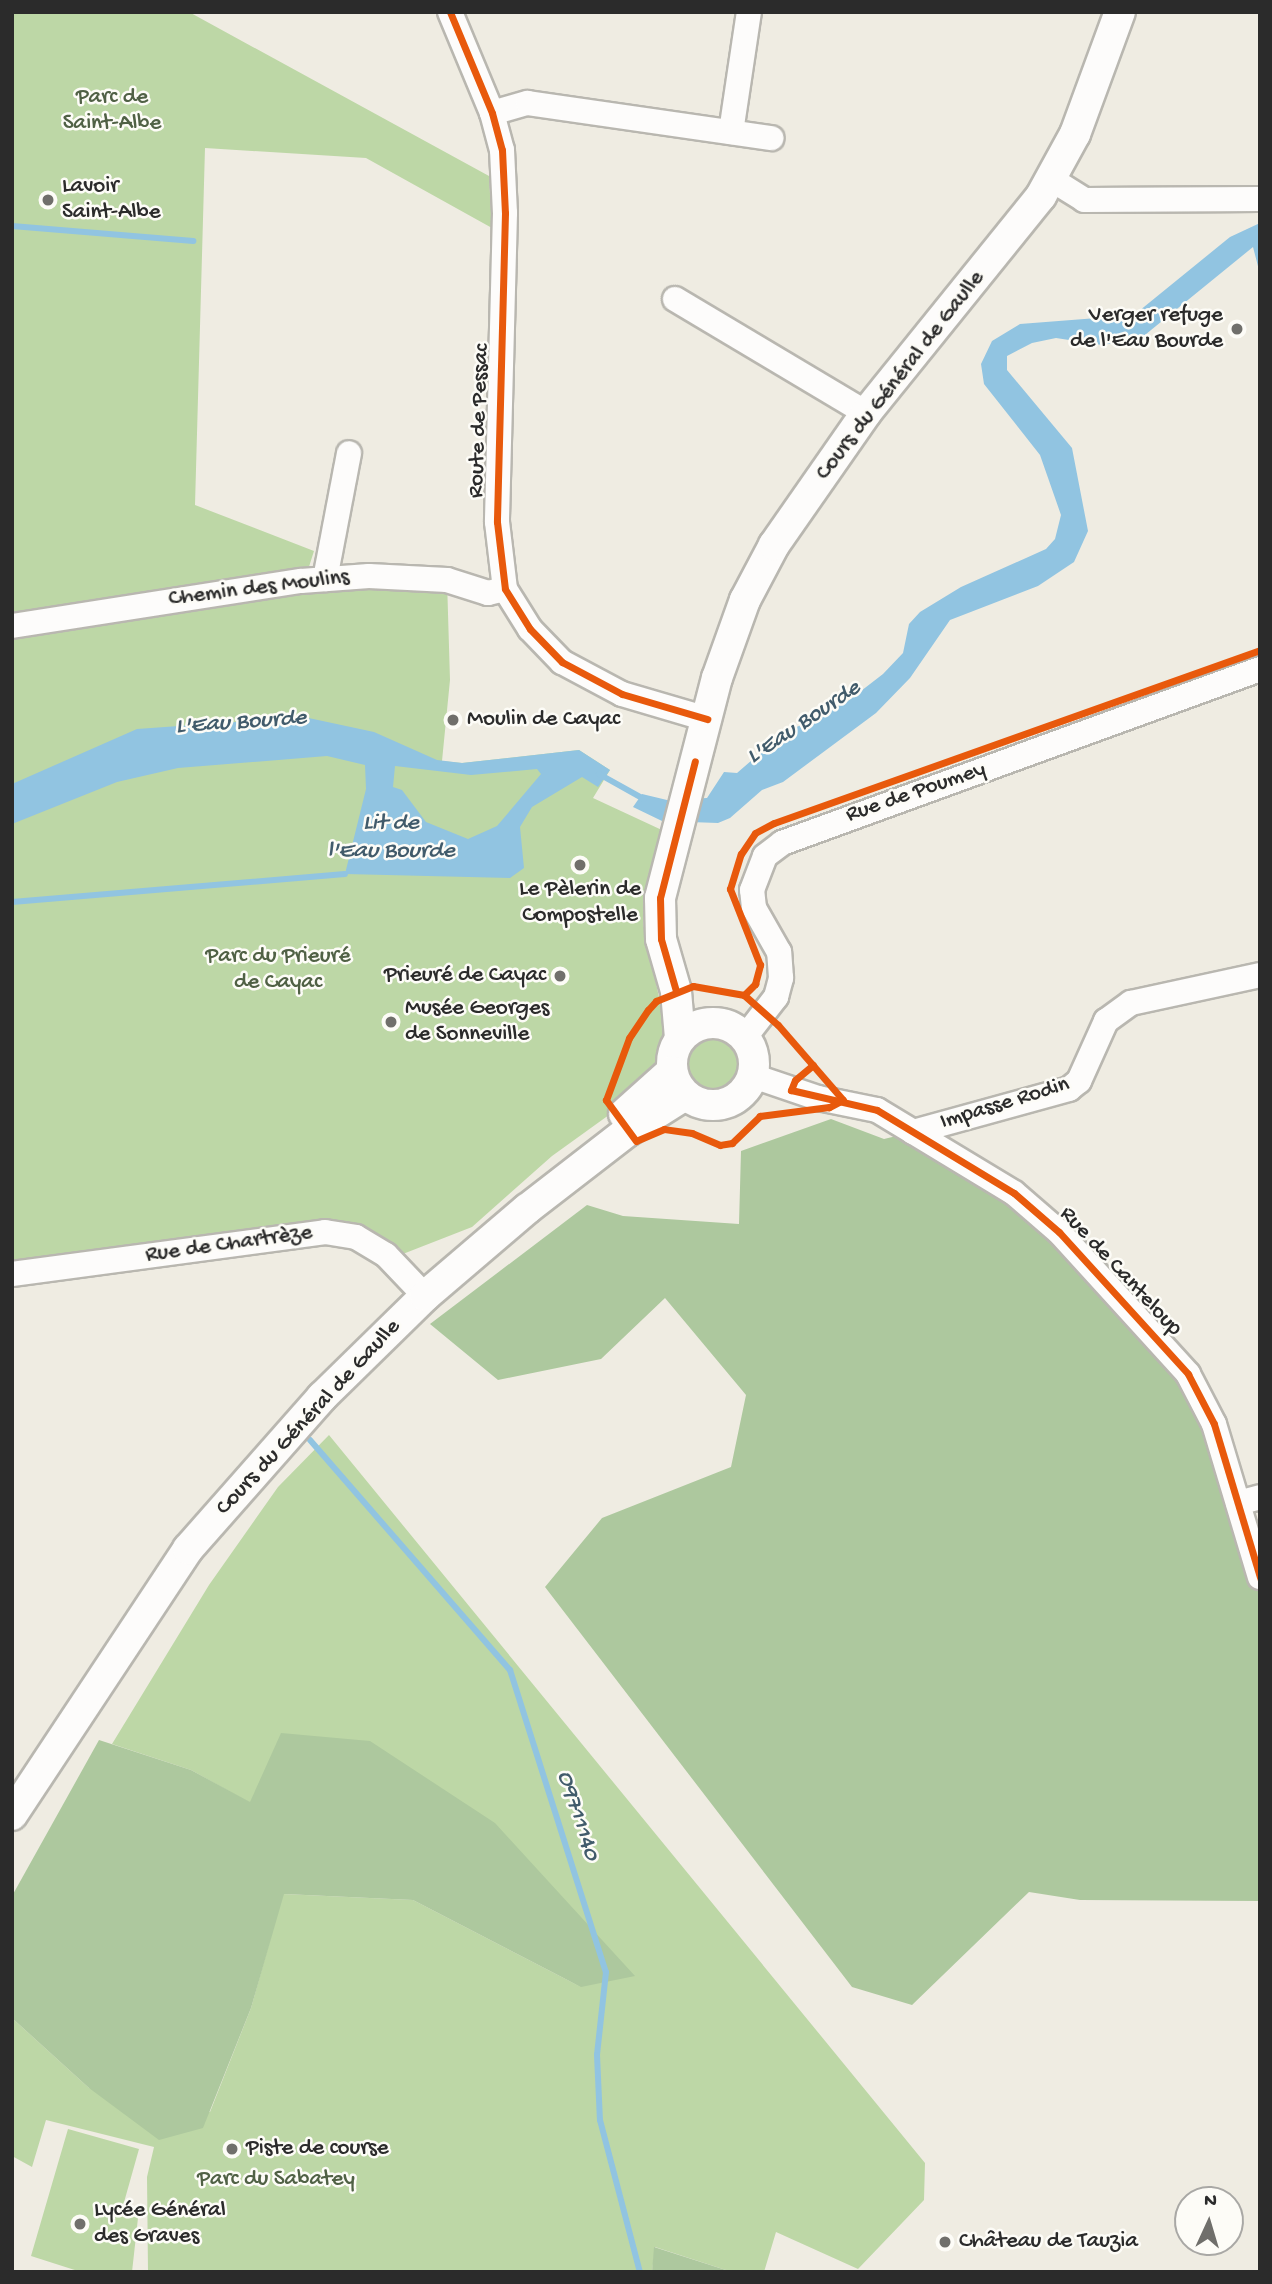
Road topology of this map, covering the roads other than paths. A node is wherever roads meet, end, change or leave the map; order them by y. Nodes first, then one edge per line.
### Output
1 (450, 12) edge
2 (749, 12) edge
3 (1120, 12) edge
4 (492, 113) junction
5 (731, 132) junction
6 (772, 138) dead end
7 (1051, 179) junction
8 (1260, 199) edge
9 (675, 299) dead end
10 (866, 413) junction
11 (349, 453) dead end
12 (325, 579) junction
13 (505, 589) junction
14 (12, 626) edge
15 (1260, 669) edge
16 (707, 719) junction
17 (1260, 975) edge
18 (676, 991) junction
19 (707, 1023) junction
20 (745, 1037) junction
21 (680, 1038) junction
22 (753, 1076) junction
23 (679, 1083) junction
24 (914, 1132) junction
25 (12, 1274) edge
26 (420, 1290) junction
27 (1249, 1500) edge
28 (1260, 1577) edge
29 (12, 1815) edge

1 - 4 street, Route de Pessac
2 - 5 street
3 - 7 main road, Cours du Général de Gaulle
4 - 5 street
4 - 13 street, Route de Pessac
5 - 6 street
7 - 8 street
7 - 10 main road, Cours du Général de Gaulle
9 - 10 street
10 - 16 main road, Cours du Général de Gaulle
11 - 12 street
12 - 13 street, Chemin des Moulins
12 - 14 street, Chemin des Moulins
13 - 16 street, Route de Pessac
15 - 20 street, Rue de Poumey
16 - 18 main road, Cours du Général de Gaulle
17 - 24 street, Impasse Rodin
18 - 19 main road
18 - 21 main road
19 - 20 main road
19 - 21 main road
20 - 22 main road
21 - 23 main road
22 - 23 main road
22 - 24 street, Rue de Canteloup
23 - 26 main road
24 - 27 street, Rue de Canteloup
25 - 26 street, Rue de Chartrèze
26 - 29 main road
27 - 28 street, Rue de Canteloup

